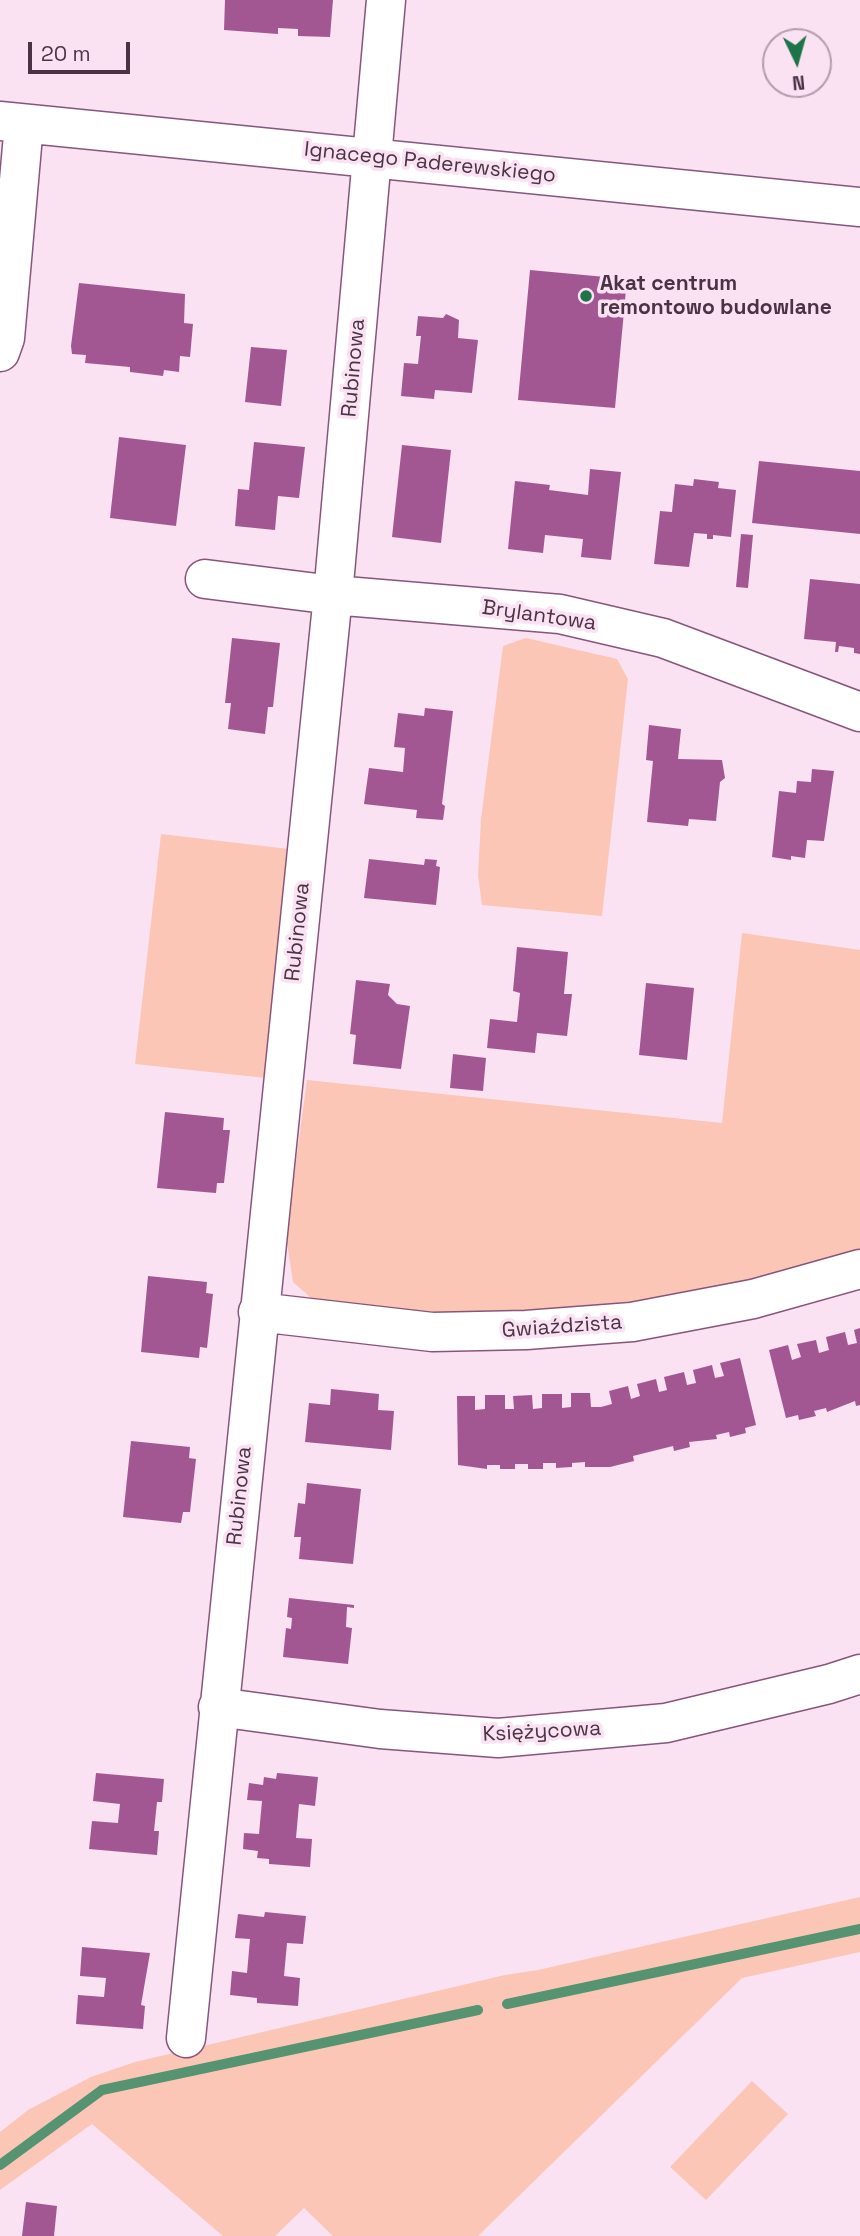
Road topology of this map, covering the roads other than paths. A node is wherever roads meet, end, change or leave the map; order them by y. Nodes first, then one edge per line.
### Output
1 (386, 0) edge
2 (12, 122) edge
3 (374, 157) junction
4 (860, 207) edge
5 (0, 352) edge
6 (205, 579) dead end
7 (333, 595) junction
8 (860, 712) edge
9 (860, 1269) edge
10 (258, 1312) junction
11 (860, 1674) edge
12 (218, 1707) junction
13 (186, 2038) dead end

1 - 3 street, Rubinowa
2 - 3 street, Ignacego Paderewskiego
2 - 5 street
3 - 4 street, Ignacego Paderewskiego
3 - 7 street, Rubinowa
6 - 7 street, Brylantowa
7 - 8 street, Brylantowa
7 - 10 street, Rubinowa
9 - 10 street, Gwiaździsta
10 - 12 street, Rubinowa
11 - 12 street, Księżycowa
12 - 13 street, Rubinowa

